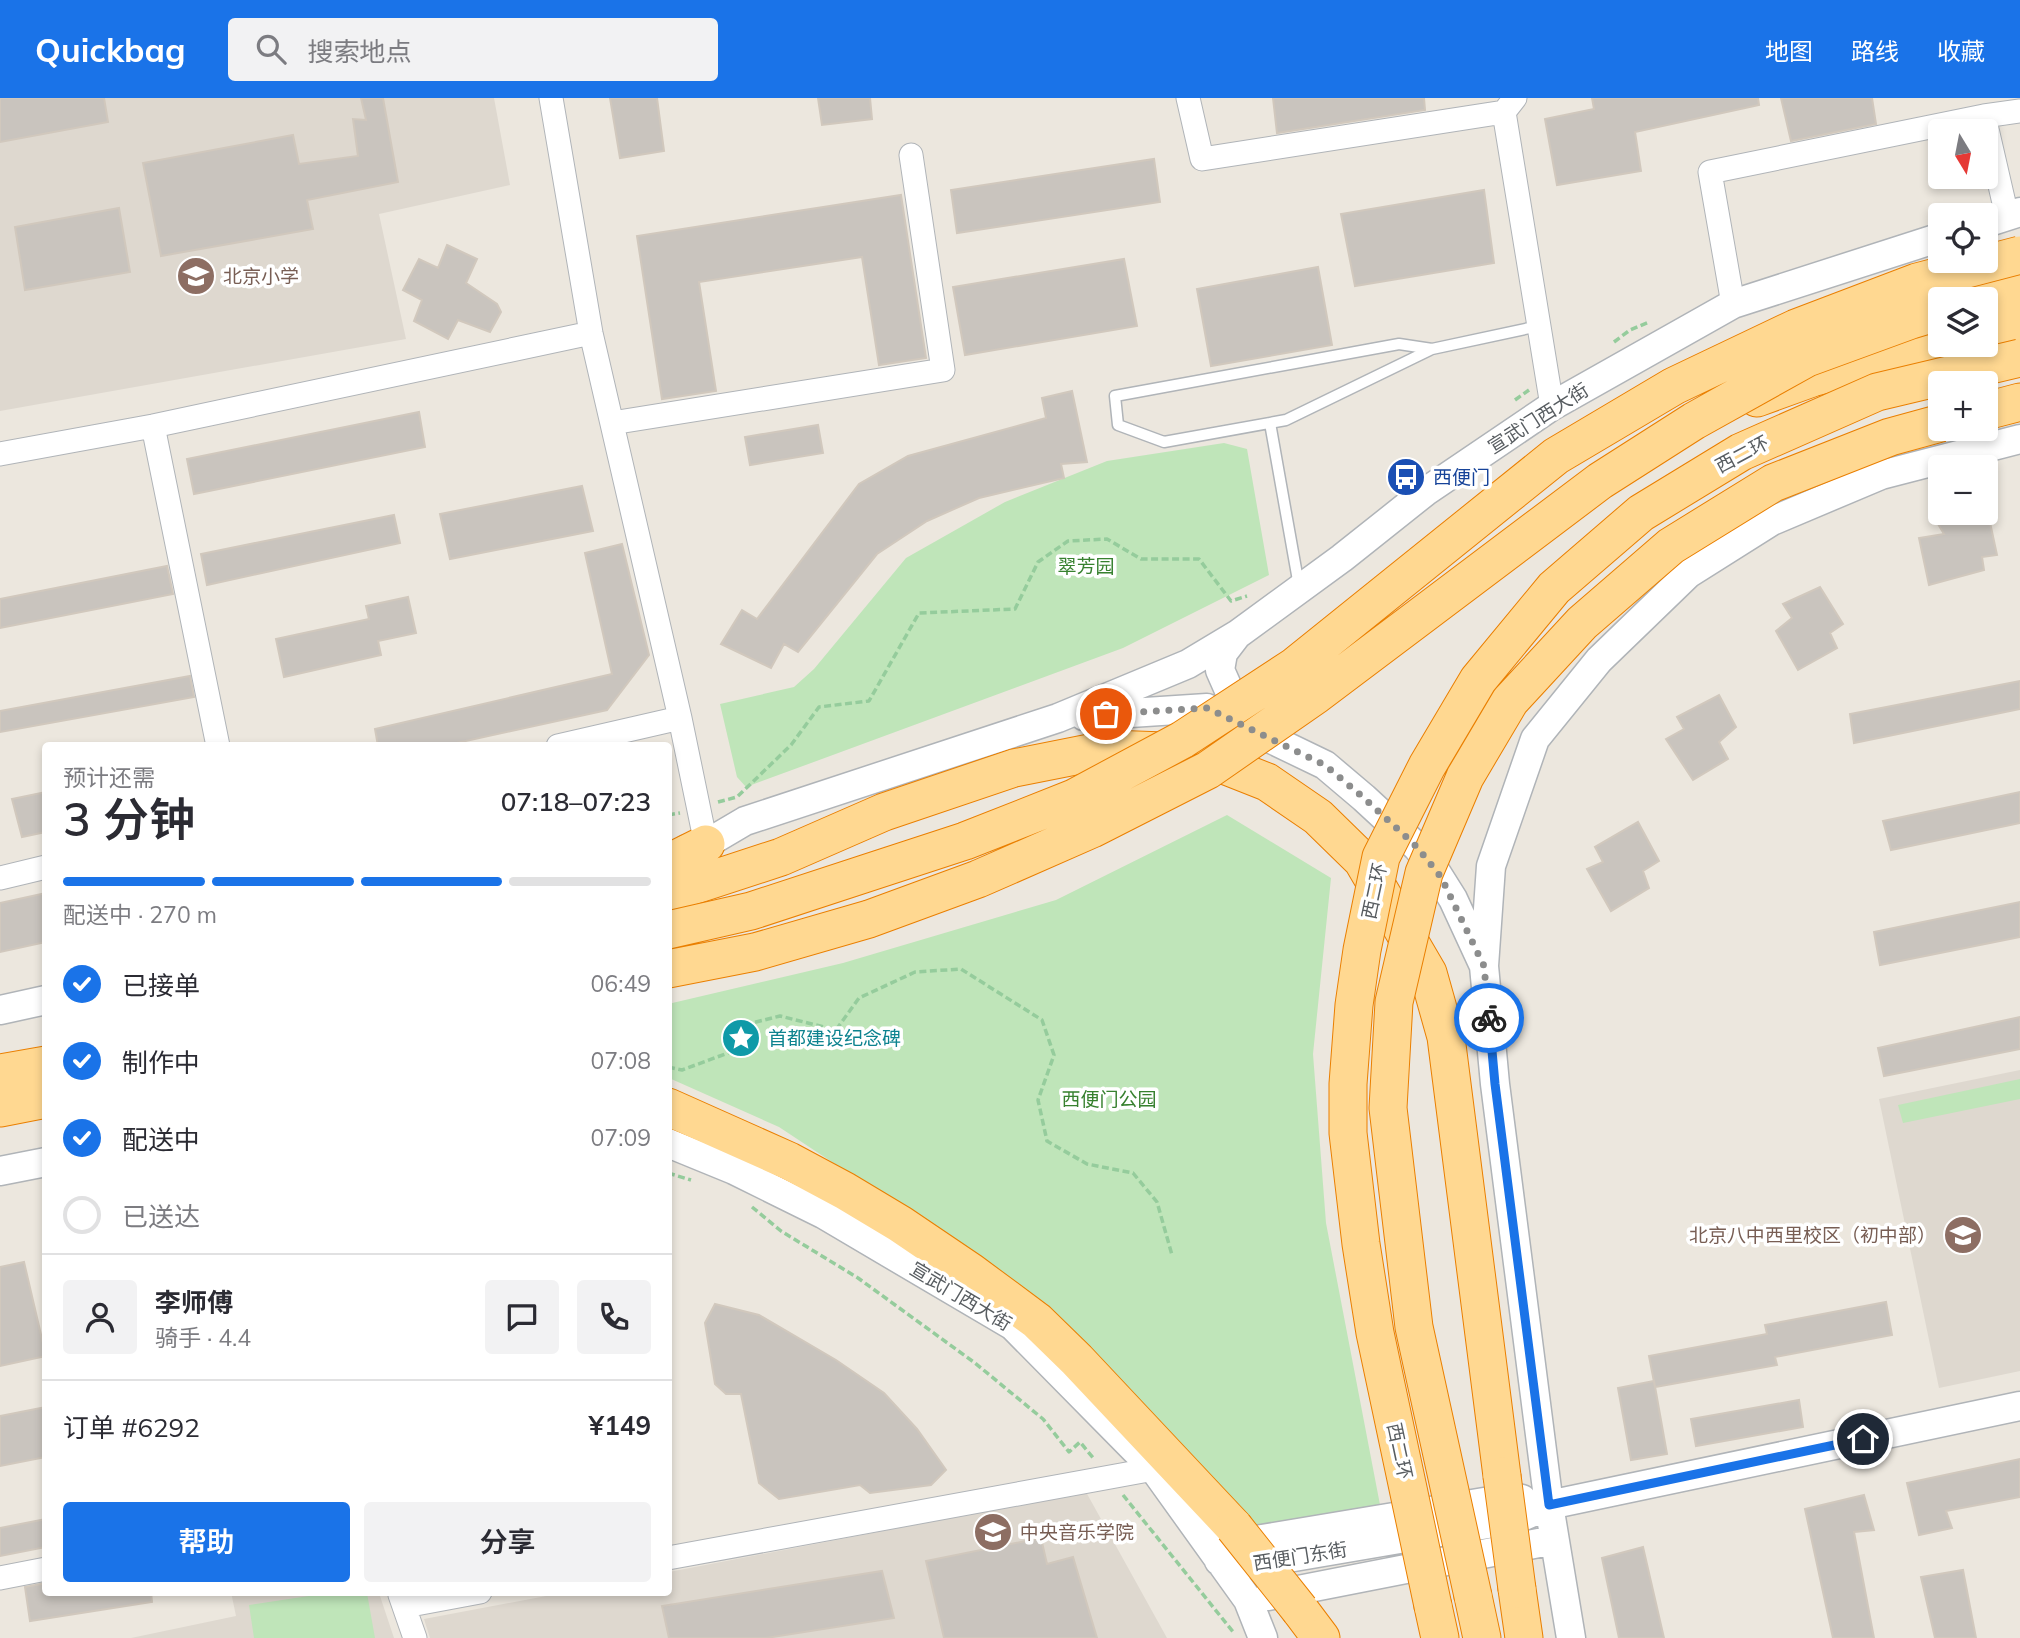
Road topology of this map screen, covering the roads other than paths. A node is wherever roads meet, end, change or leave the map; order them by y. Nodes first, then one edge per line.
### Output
1 (551, 98) edge
2 (1188, 98) edge
3 (1509, 105) edge
4 (2020, 111) edge
5 (1984, 116) junction
6 (911, 155) dead end
7 (2004, 217) edge
8 (1928, 241) edge
9 (2020, 255) edge
10 (2020, 290) edge
11 (1998, 296) edge
12 (1733, 304) junction
13 (1928, 315) edge
14 (2020, 321) edge
15 (1539, 326) junction
16 (1998, 328) edge
17 (591, 333) junction
18 (1928, 347) edge
19 (1432, 349) junction
20 (2020, 358) edge
21 (2020, 402) edge
22 (1552, 406) junction
23 (1998, 408) edge
24 (1694, 421) junction
25 (612, 423) junction
26 (1270, 423) junction
27 (153, 426) junction
28 (1928, 426) edge
29 (2020, 439) edge
30 (0, 454) edge
31 (1300, 589) junction
32 (1238, 634) junction
33 (680, 718) junction
34 (1058, 718) junction
35 (1245, 726) junction
36 (217, 742) edge
37 (575, 742) edge
38 (706, 844) junction
39 (672, 852) edge
40 (672, 861) edge
41 (42, 868) edge
42 (0, 878) edge
43 (672, 893) edge
44 (672, 929) edge
45 (1484, 966) junction
46 (672, 969) edge
47 (42, 1001) edge
48 (0, 1010) edge
49 (42, 1066) edge
50 (0, 1073) edge
51 (42, 1100) edge
52 (0, 1108) edge
53 (672, 1109) edge
54 (672, 1145) edge
55 (42, 1163) edge
56 (0, 1171) edge
57 (2020, 1406) edge
58 (1154, 1469) junction
59 (1549, 1505) junction
60 (1554, 1540) junction
61 (672, 1557) edge
62 (1219, 1561) junction
63 (42, 1570) edge
64 (0, 1578) edge
65 (435, 1596) edge
66 (402, 1599) edge
67 (1248, 1600) junction
68 (1437, 1622) edge
69 (1311, 1624) edge
70 (415, 1638) edge
71 (1263, 1638) edge
72 (1482, 1638) edge
73 (1524, 1638) edge
74 (1571, 1638) edge

1 - 17 street
2 - 3 street
3 - 15 street
4 - 5 street
5 - 7 street
5 - 12 street
6 - 25 street
8 - 12 street, 宣武门西大街
9 - 44 highway, bridge
10 - 11 highway
12 - 22 street, 宣武门西大街
13 - 24 highway, bridge
14 - 16 highway
15 - 19 lane
15 - 22 street
17 - 25 street
17 - 27 street
18 - 24 highway, bridge
19 - 26 lane
19 - 26 lane
20 - 68 highway, 西二环, bridge
21 - 23 highway
22 - 31 street, 宣武门西大街
24 - 46 highway, bridge
25 - 33 street
26 - 31 lane
27 - 30 street
27 - 36 street
28 - 72 highway, 西二环, bridge
29 - 45 street, 宣武门西大街
31 - 32 street, 宣武门西大街
32 - 34 street, 宣武门西大街
32 - 35 street
33 - 37 street
33 - 38 street
34 - 35 street, 宣武门西大街
34 - 38 street, 宣武门西大街
35 - 45 street, 宣武门西大街
38 - 39 street, 宣武门西大街
38 - 40 highway
41 - 42 street
43 - 73 highway, bridge
45 - 59 street, 宣武门西大街
47 - 48 street
49 - 50 highway
51 - 52 highway
53 - 69 highway, bridge
54 - 58 street, 宣武门西大街
55 - 56 street
57 - 59 street, 西便门东街
58 - 61 street
58 - 62 street, 宣武门西大街
59 - 60 street, 宣武门西大街
59 - 62 street, 西便门东街
60 - 67 street
60 - 74 street, 宣武门西大街
62 - 67 street, 宣武门西大街
63 - 64 street
65 - 66 street
66 - 70 street
67 - 71 street, 宣武门西大街

